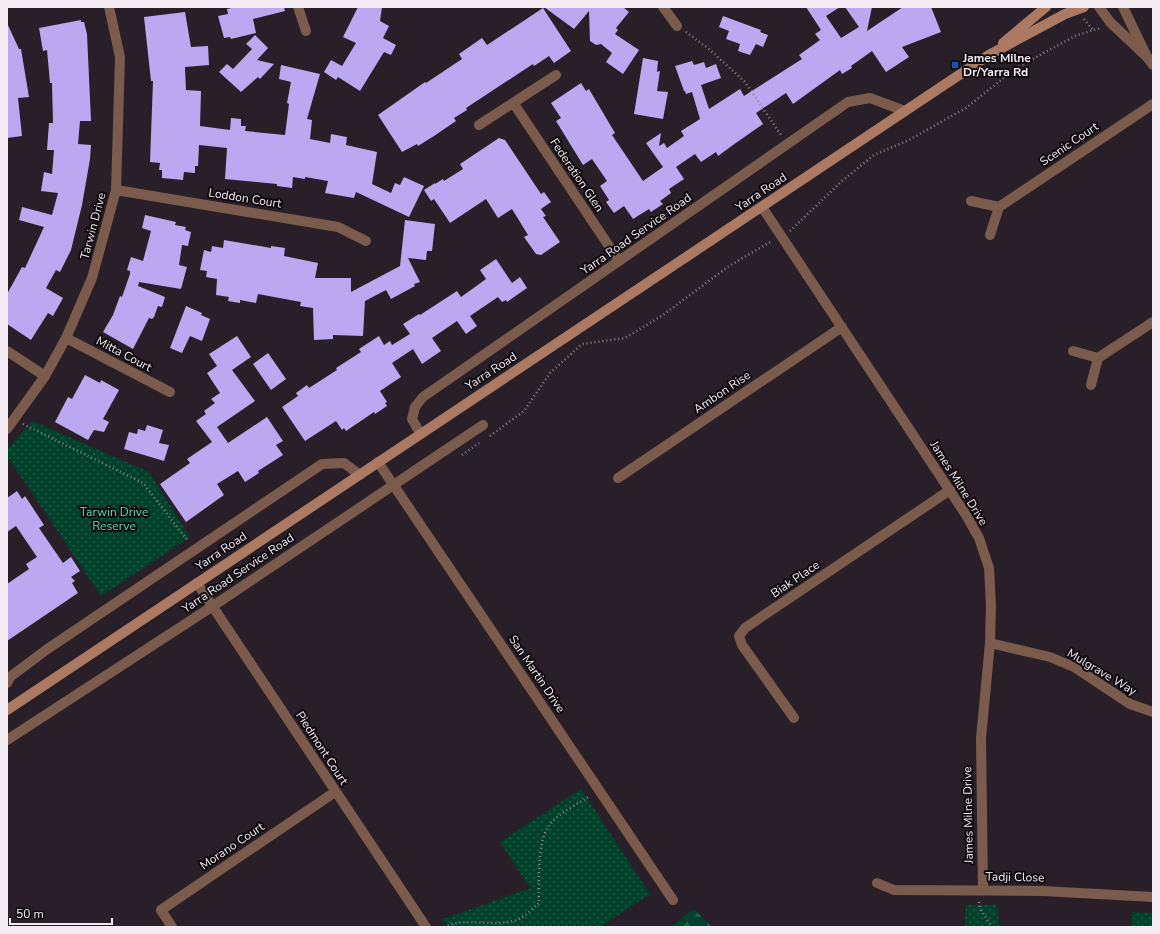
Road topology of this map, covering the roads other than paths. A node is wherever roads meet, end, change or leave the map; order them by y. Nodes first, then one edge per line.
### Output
1 (109, 7) edge
2 (298, 7) edge
3 (663, 7) edge
4 (1046, 7) edge
5 (1099, 7) edge
6 (1123, 7) edge
7 (1082, 11) edge
8 (677, 26) road end
9 (306, 31) dead end
10 (989, 55) junction
11 (1150, 61) edge
12 (556, 75) dead end
13 (514, 104) junction
14 (1153, 104) edge
15 (905, 111) junction
16 (479, 125) dead end
17 (116, 190) junction
18 (971, 201) dead end
19 (762, 207) junction
20 (999, 207) junction
21 (990, 235) dead end
22 (366, 241) dead end
23 (619, 261) junction
24 (1153, 322) edge
25 (842, 327) junction
26 (66, 338) junction
27 (7, 351) edge
28 (1073, 351) dead end
29 (1098, 358) junction
30 (45, 376) junction
31 (1091, 385) dead end
32 (170, 392) dead end
33 (483, 425) dead end
34 (7, 429) edge
35 (420, 433) junction
36 (378, 462) junction
37 (360, 475) junction
38 (618, 478) dead end
39 (393, 484) junction
40 (950, 490) junction
41 (198, 583) junction
42 (213, 606) junction
43 (990, 643) junction
44 (7, 683) edge
45 (7, 710) edge
46 (1153, 712) edge
47 (794, 718) dead end
48 (7, 740) edge
49 (335, 792) junction
50 (877, 883) dead end
51 (981, 889) junction
52 (1153, 897) edge
53 (673, 900) dead end
54 (172, 927) edge
55 (426, 927) edge

1 - 17 street, Tarwin Drive
2 - 9 street
3 - 8 street
4 - 10 main road, Yarra Road
5 - 11 street
6 - 11 street
7 - 10 main road, Yarra Road
10 - 15 main road, Yarra Road
12 - 13 street
13 - 16 street
13 - 23 street, Federation Glen
14 - 20 street, Scenic Court
15 - 19 main road, Yarra Road
15 - 23 street, Yarra Road Service Road
17 - 22 street, Loddon Court
17 - 26 street, Tarwin Drive
18 - 20 street
19 - 25 street, James Milne Drive
19 - 35 main road, Yarra Road
20 - 21 street
23 - 35 street, Yarra Road Service Road
24 - 29 street
25 - 38 street, Ambon Rise
25 - 40 street, James Milne Drive
26 - 30 street, Tarwin Drive
26 - 32 street, Mitta Court
27 - 30 street
28 - 29 street
29 - 31 street
30 - 34 street, Tarwin Drive
33 - 39 street, Yarra Road Service Road
35 - 36 main road, Yarra Road
36 - 37 main road, Yarra Road
36 - 39 street, San Martin Drive
37 - 41 main road, Yarra Road
37 - 44 street
39 - 42 street, Yarra Road Service Road
39 - 53 street, San Martin Drive
40 - 43 street, James Milne Drive
40 - 47 street, Biak Place
41 - 42 street, Piedmont Court
41 - 45 main road, Yarra Road
42 - 48 street, Yarra Road Service Road
42 - 49 street, Piedmont Court
43 - 46 street, Mulgrave Way
43 - 51 street, James Milne Drive
49 - 54 street, Morano Court
49 - 55 street, Piedmont Court
50 - 51 street, Tadji Close
51 - 52 street, Tadji Close

